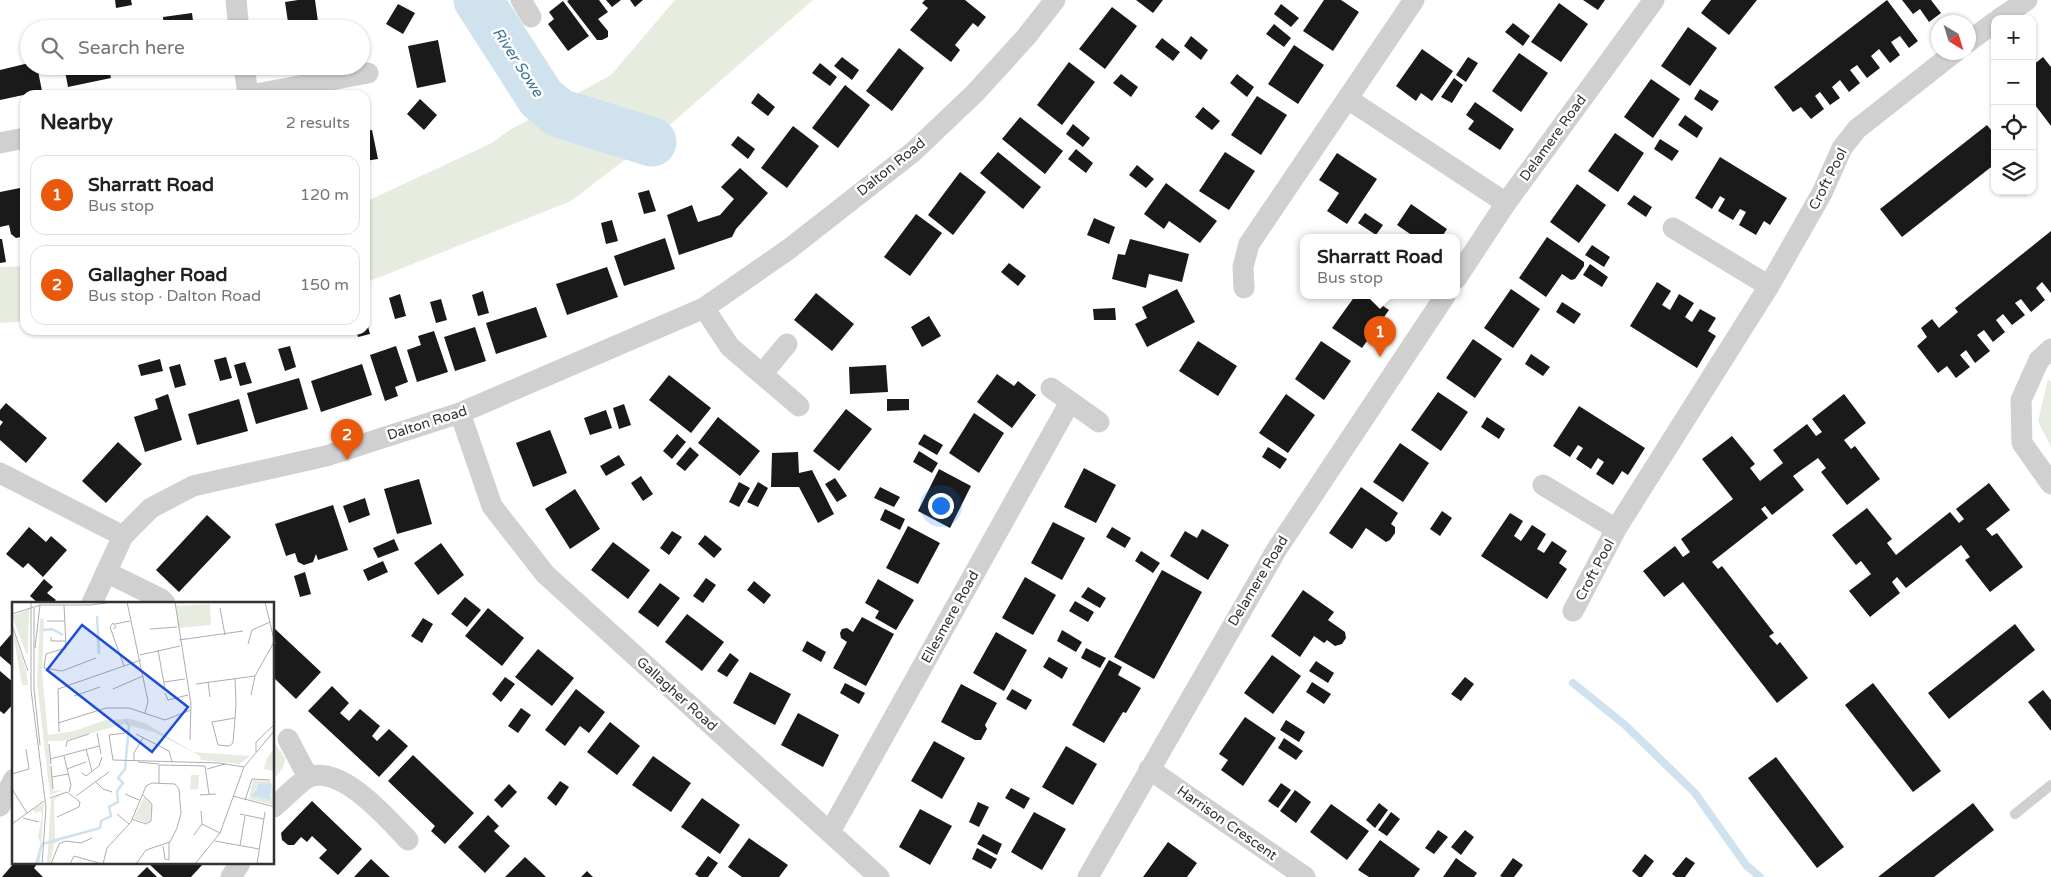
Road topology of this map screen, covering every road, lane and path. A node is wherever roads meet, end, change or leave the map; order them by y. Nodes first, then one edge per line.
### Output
1 (236, 0) edge
2 (1055, 0) edge
3 (1414, 0) edge
4 (1654, 0) edge
5 (2027, 0) edge
6 (2005, 15) edge
7 (238, 20) edge
8 (1991, 25) edge
9 (1976, 36) edge
10 (1945, 60) edge
11 (246, 75) edge
12 (357, 75) edge
13 (248, 90) edge
14 (276, 90) edge
15 (1348, 99) junction
16 (20, 139) edge
17 (0, 143) edge
18 (1506, 203) junction
19 (1673, 228) dead end
20 (1460, 273) edge
21 (1769, 286) junction
22 (1244, 288) dead end
23 (1443, 299) edge
24 (704, 308) junction
25 (787, 344) dead end
26 (2051, 349) edge
27 (762, 374) junction
28 (1051, 388) dead end
29 (1070, 402) junction
30 (799, 406) dead end
31 (460, 414) junction
32 (1100, 422) dead end
33 (0, 473) edge
34 (2051, 484) edge
35 (1543, 485) dead end
36 (1616, 529) junction
37 (123, 536) junction
38 (106, 572) junction
39 (92, 602) edge
40 (164, 602) edge
41 (1573, 610) dead end
42 (288, 739) dead end
43 (1149, 769) junction
44 (308, 777) junction
45 (12, 784) edge
46 (2051, 785) edge
47 (0, 806) edge
48 (275, 806) edge
49 (2015, 814) dead end
50 (830, 832) junction
51 (408, 840) dead end
52 (239, 864) edge
53 (231, 877) edge
54 (879, 877) edge
55 (1088, 877) edge
56 (1305, 877) edge

1 - 7 street
2 - 24 street, Dalton Road
3 - 15 street
4 - 18 street, Delamere Road
5 - 6 street
8 - 9 street
10 - 21 street, Croft Pool
11 - 13 street
12 - 14 street
15 - 18 street
15 - 22 street
16 - 17 street
18 - 20 street, Delamere Road
19 - 21 street
21 - 36 street, Croft Pool
23 - 43 street, Delamere Road
24 - 27 street
24 - 31 street, Dalton Road
25 - 27 street
26 - 34 street
27 - 30 street
28 - 29 street
29 - 32 street
29 - 50 street, Ellesmere Road
31 - 37 street, Dalton Road
31 - 50 street, Gallagher Road
33 - 37 street
35 - 36 street, Croft Pool
36 - 41 street, Croft Pool
37 - 38 street, Dalton Road
38 - 39 street, Dalton Road
38 - 40 street
42 - 44 street
43 - 55 street, Delamere Road
43 - 56 street, Harrison Crescent
44 - 48 street
44 - 51 street
45 - 47 street
46 - 49 lane
50 - 54 street, Gallagher Road
52 - 53 street

